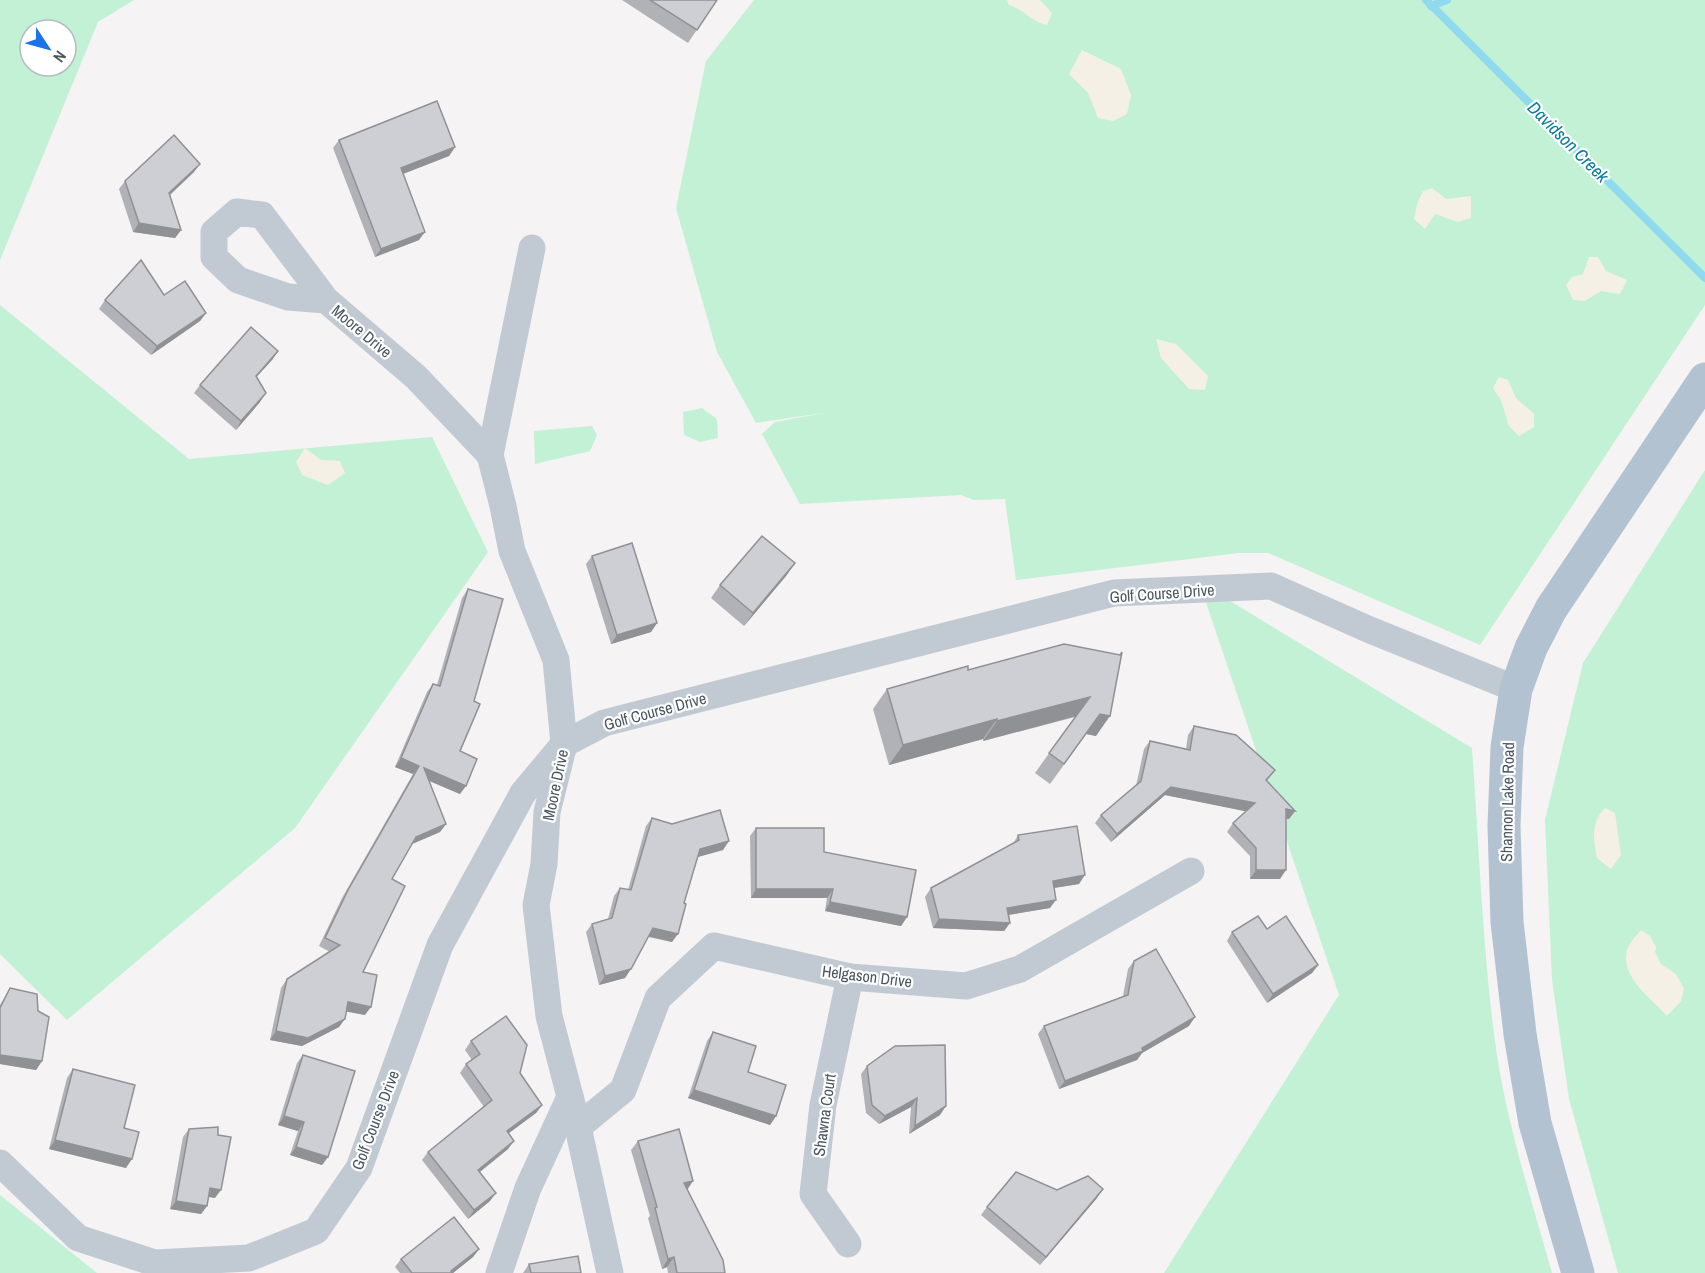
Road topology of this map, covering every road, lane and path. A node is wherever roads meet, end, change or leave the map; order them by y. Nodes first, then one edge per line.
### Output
1 (532, 248) dead end
2 (326, 300) dead end
3 (1705, 379) edge
4 (490, 455) junction
5 (1516, 689) junction
6 (564, 744) junction
7 (1191, 871) dead end
8 (850, 977) junction
9 (570, 1097) junction
10 (578, 1127) junction
11 (0, 1162) edge
12 (848, 1244) dead end
13 (499, 1273) edge
14 (610, 1273) edge
15 (1578, 1273) edge

1 - 4 street
2 - 4 street, Moore Drive
3 - 5 main road, Shannon Lake Road
4 - 6 street, Moore Drive
5 - 6 street, Golf Course Drive
5 - 15 main road, Shannon Lake Road
6 - 9 street, Moore Drive
6 - 11 street, Golf Course Drive
7 - 8 street, Helgason Drive
8 - 10 street, Helgason Drive
8 - 12 street, Shawna Court
9 - 10 street, Moore Drive
9 - 13 street
10 - 14 street, Moore Drive

